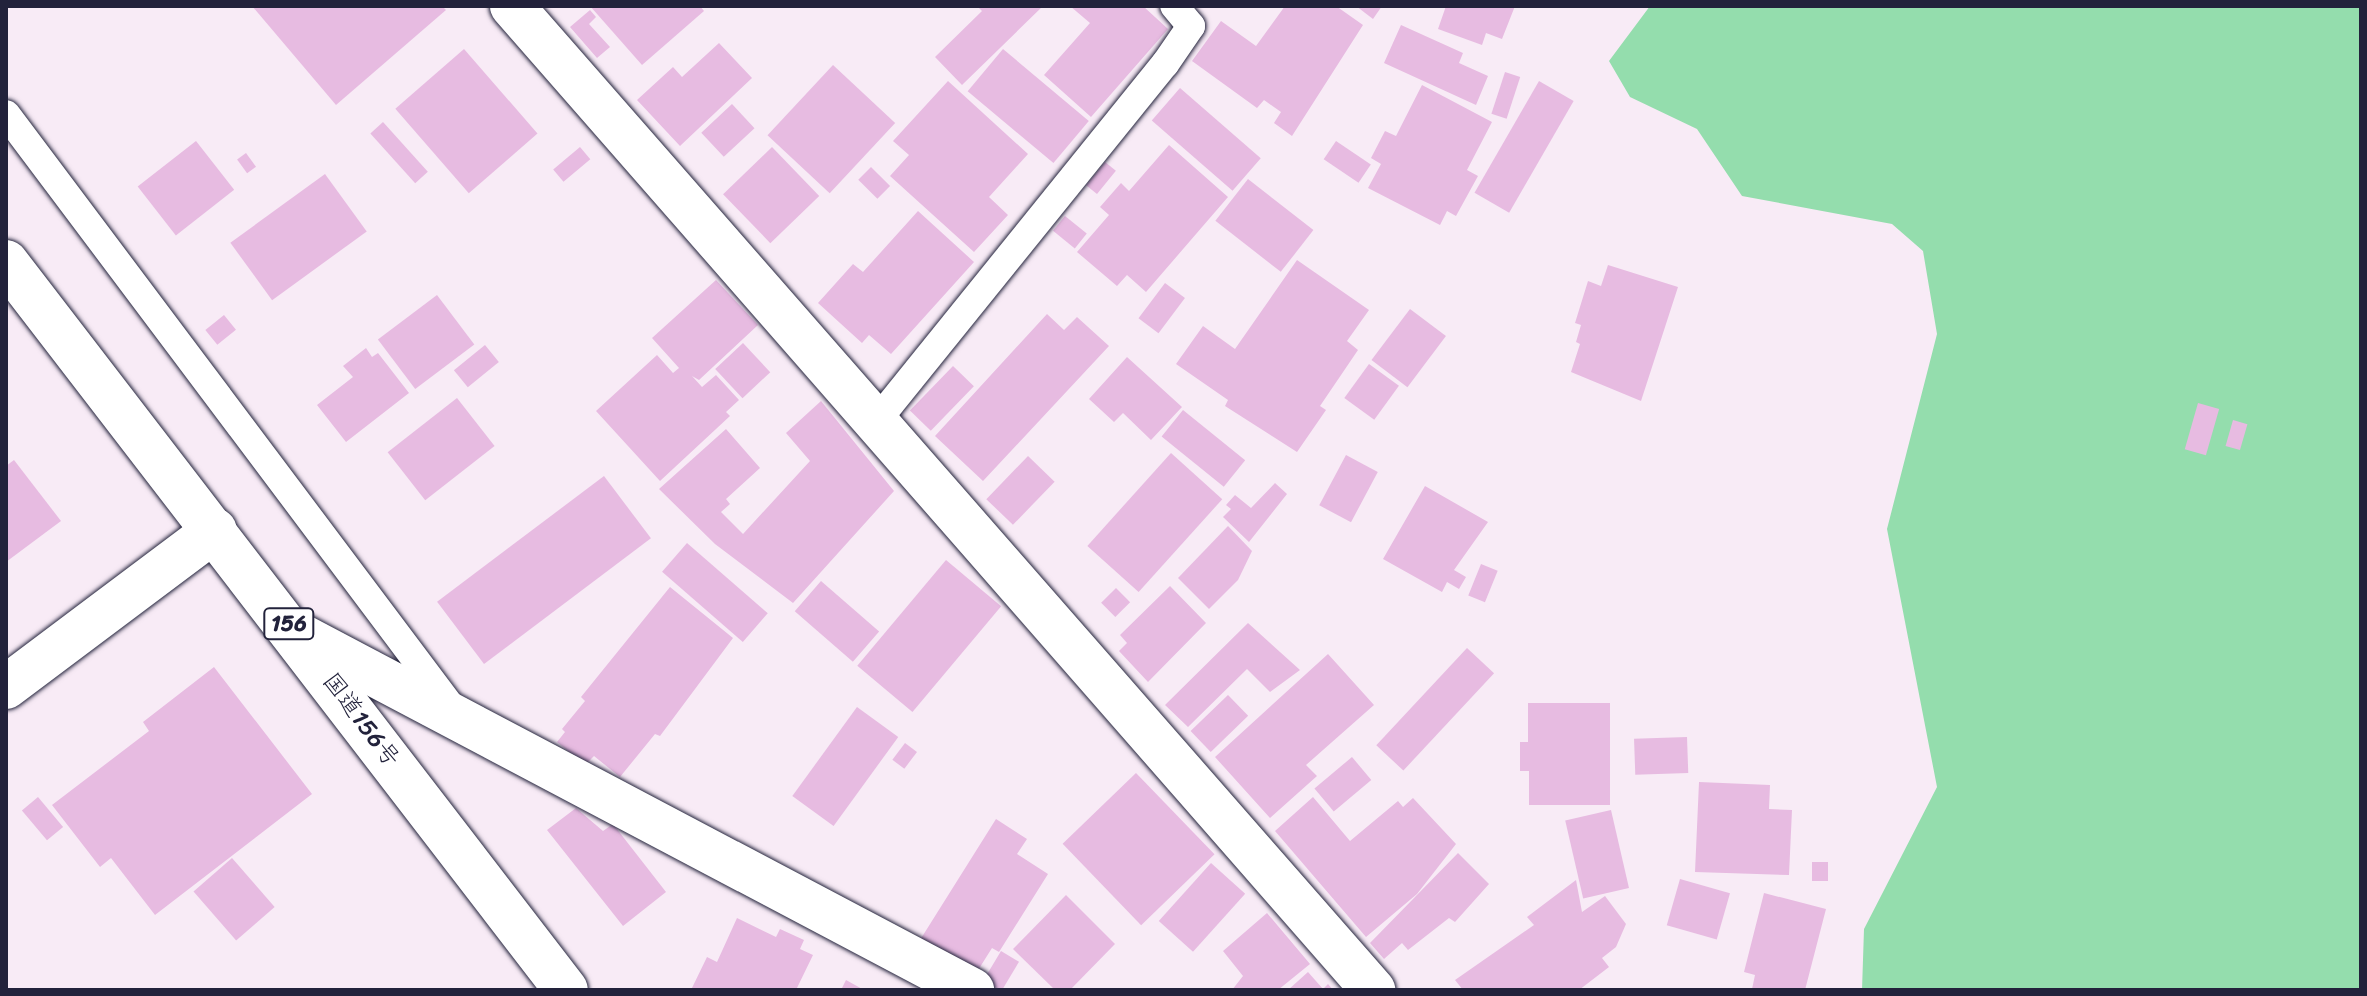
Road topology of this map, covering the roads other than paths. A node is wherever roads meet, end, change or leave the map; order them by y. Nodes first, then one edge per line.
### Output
1 (512, 6) edge
2 (1174, 6) edge
3 (6, 114) edge
4 (6, 262) edge
5 (875, 423) junction
6 (215, 530) junction
7 (294, 632) junction
8 (6, 687) edge
9 (461, 720) junction
10 (566, 990) edge
11 (972, 990) edge
12 (1373, 990) edge

1 - 5 main road
2 - 5 lane
3 - 9 lane
4 - 6 main road, 国道156号 / 156
5 - 12 main road
6 - 7 main road, 国道156号 / 156
6 - 8 main road
7 - 9 main road
7 - 10 main road, 国道156号 / 156
9 - 11 main road

